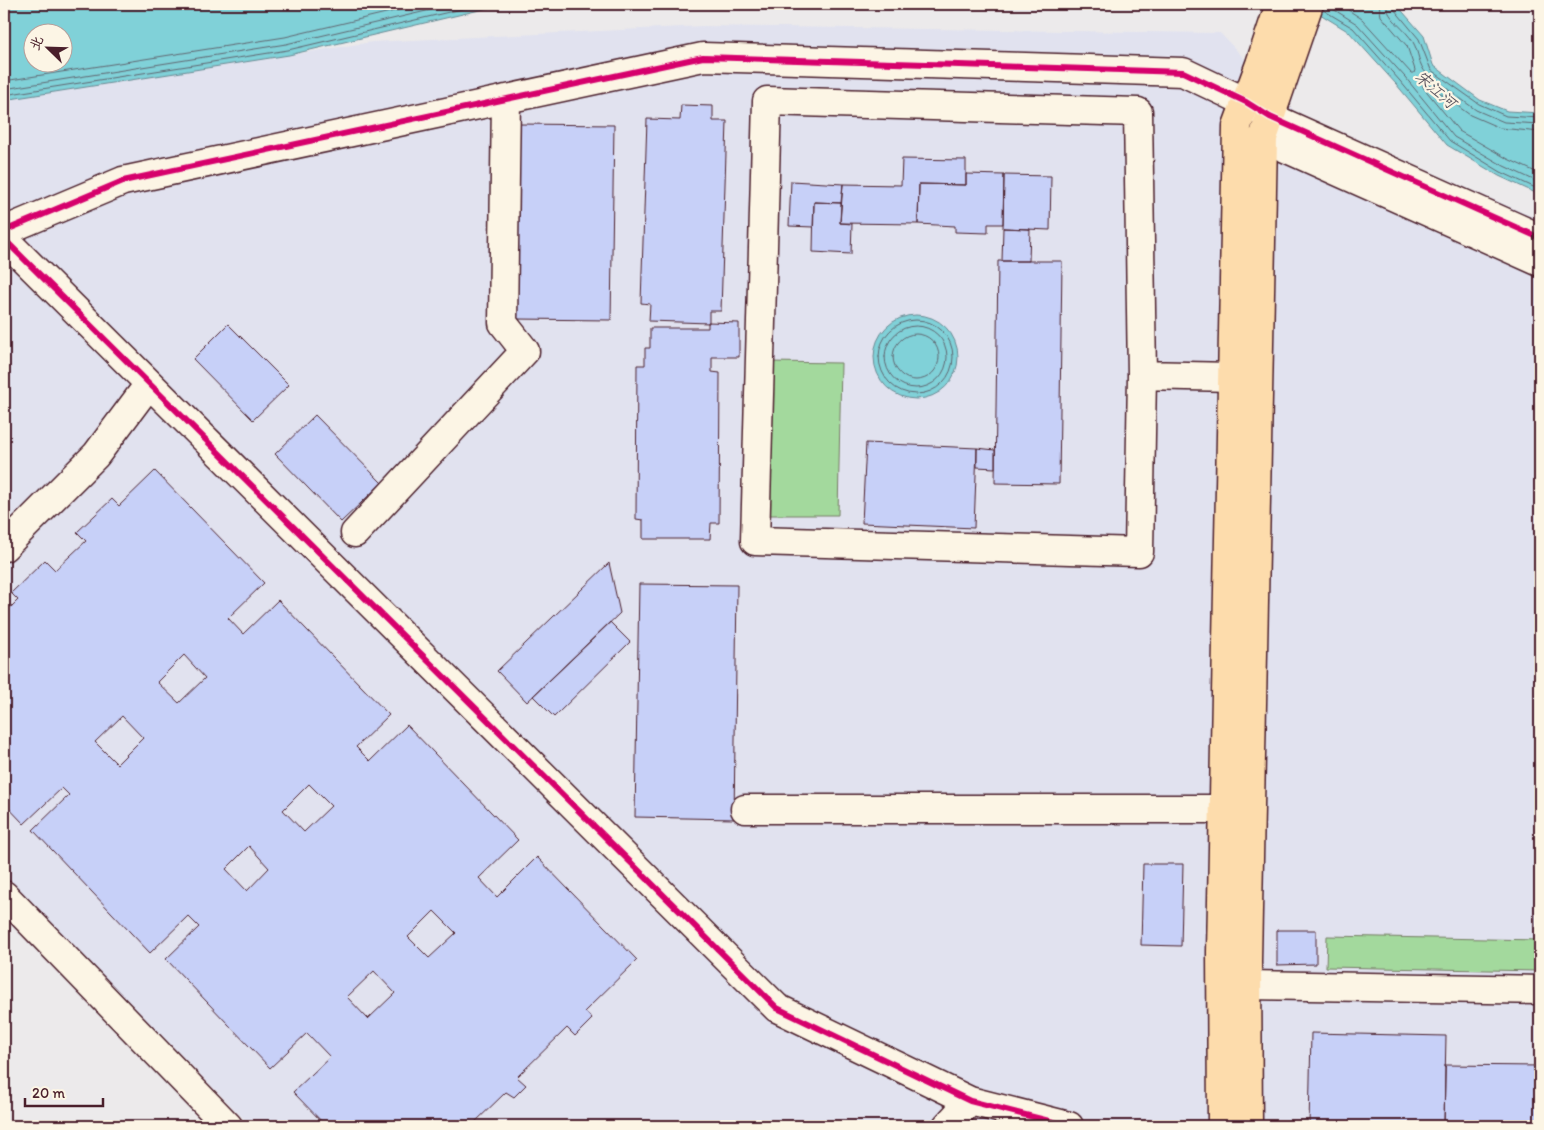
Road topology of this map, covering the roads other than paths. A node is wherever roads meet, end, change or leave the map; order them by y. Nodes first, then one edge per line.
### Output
1 (1280, 4) edge
2 (1309, 4) edge
3 (1273, 68) junction
4 (506, 99) junction
5 (1246, 102) junction
6 (1266, 127) junction
7 (4, 231) edge
8 (1540, 238) edge
9 (4, 239) edge
10 (1540, 262) edge
11 (1142, 375) junction
12 (1232, 377) junction
13 (150, 384) junction
14 (355, 533) dead end
15 (4, 547) edge
16 (745, 809) dead end
17 (1223, 809) junction
18 (4, 895) edge
19 (1247, 985) junction
20 (1540, 990) edge
21 (970, 1102) junction
22 (228, 1126) edge
23 (948, 1126) edge
24 (1069, 1126) edge
25 (1222, 1126) edge
26 (1248, 1126) edge

1 - 3 main road
2 - 3 main road
3 - 5 main road
3 - 6 main road
4 - 5 street
4 - 7 street
4 - 14 street
5 - 6 street
5 - 12 main road
6 - 8 street
6 - 10 street
6 - 19 main road
9 - 13 street
11 - 11 street
11 - 12 street
12 - 17 main road
13 - 15 street
13 - 21 street
16 - 17 street
17 - 25 main road
18 - 22 street
19 - 20 street
19 - 26 main road
21 - 23 street
21 - 24 street

